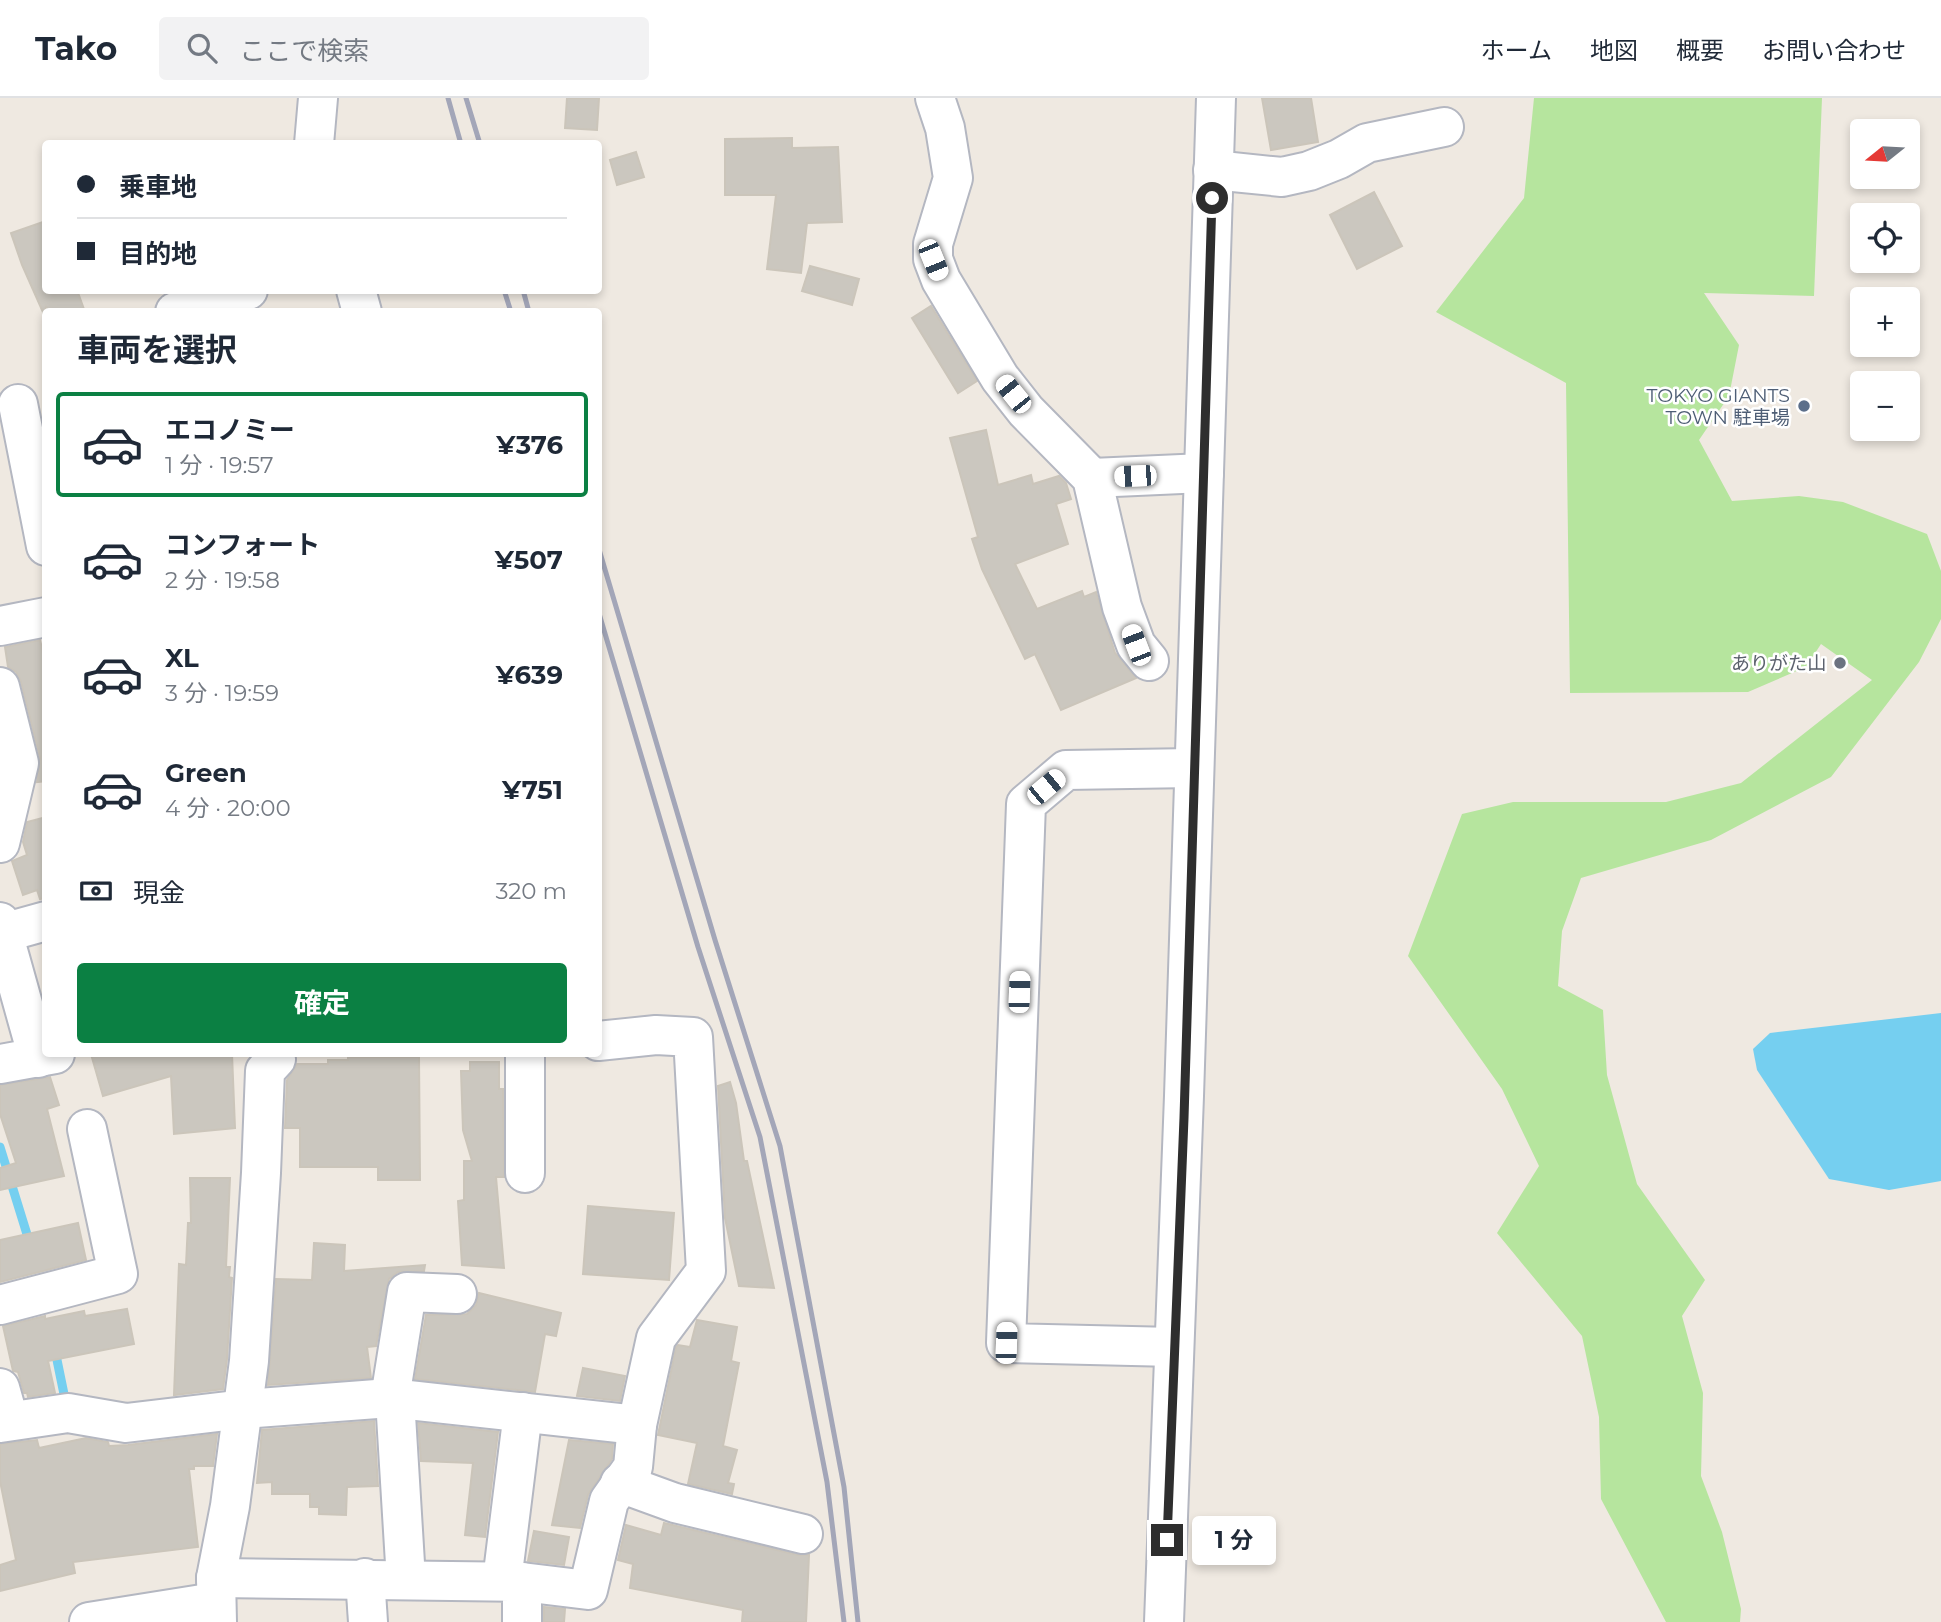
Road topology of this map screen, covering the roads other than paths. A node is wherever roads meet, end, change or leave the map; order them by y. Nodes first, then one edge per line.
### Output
1 (318, 98) edge
2 (935, 98) edge
3 (1216, 98) edge
4 (1444, 127) dead end
5 (314, 140) edge
6 (1213, 170) junction
7 (229, 294) edge
8 (187, 303) edge
9 (18, 404) dead end
10 (1204, 473) junction
11 (1092, 478) junction
12 (42, 526) edge
13 (42, 618) edge
14 (0, 626) edge
15 (1149, 661) dead end
16 (0, 687) edge
17 (1194, 768) junction
18 (0, 843) edge
19 (42, 922) edge
20 (1, 927) edge
21 (602, 1041) edge
22 (42, 1045) edge
23 (42, 1056) edge
24 (280, 1057) edge
25 (525, 1057) edge
26 (0, 1064) edge
27 (87, 1129) dead end
28 (525, 1173) dead end
29 (457, 1294) dead end
30 (0, 1305) edge
31 (1174, 1347) junction
32 (393, 1399) junction
33 (244, 1409) junction
34 (3, 1410) edge
35 (523, 1412) junction
36 (637, 1425) junction
37 (620, 1483) junction
38 (803, 1534) dead end
39 (365, 1578) junction
40 (406, 1580) junction
41 (512, 1581) junction
42 (216, 1601) edge
43 (89, 1622) edge
44 (368, 1622) edge
45 (522, 1622) edge
46 (1164, 1622) edge

1 - 5 street
2 - 11 street
3 - 6 street
4 - 6 street
6 - 10 street
7 - 8 street
9 - 12 street
10 - 11 street
10 - 17 street
11 - 15 street
13 - 14 street
16 - 18 street
17 - 31 street
17 - 31 street
19 - 20 street
20 - 22 street
21 - 36 street
23 - 26 street
24 - 33 street
25 - 28 street
27 - 30 street
29 - 32 street
31 - 46 street
32 - 33 street
32 - 35 street
32 - 40 street
33 - 34 street
33 - 42 street
35 - 36 street
35 - 41 street
36 - 37 street
37 - 38 street
37 - 41 street
39 - 40 street
39 - 42 street
39 - 44 street
40 - 41 street
41 - 45 street
42 - 43 street

